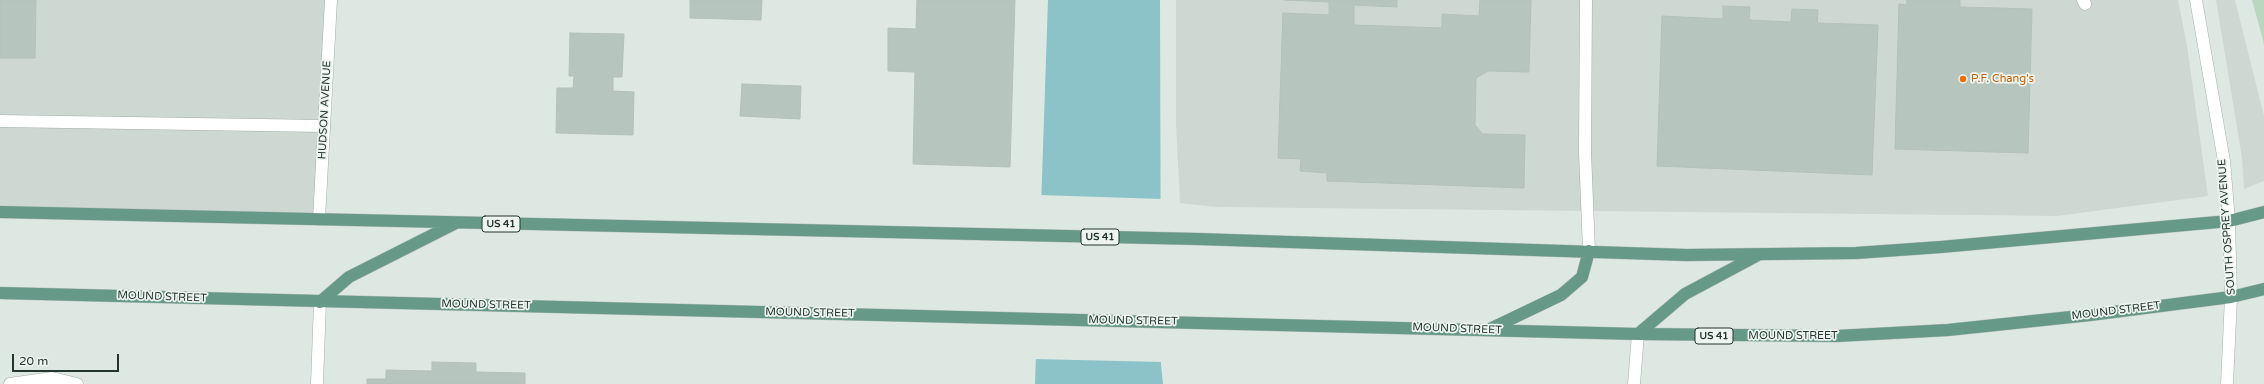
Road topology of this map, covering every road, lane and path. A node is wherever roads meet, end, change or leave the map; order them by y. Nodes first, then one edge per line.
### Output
1 (331, 0) edge
2 (1586, 0) edge
3 (2196, 0) edge
4 (0, 121) edge
5 (324, 126) junction
6 (0, 212) edge
7 (2264, 212) edge
8 (319, 219) junction
9 (2229, 221) junction
10 (457, 223) junction
11 (1589, 251) junction
12 (1759, 254) junction
13 (2264, 289) edge
14 (0, 293) edge
15 (2232, 297) junction
16 (320, 302) junction
17 (1488, 330) junction
18 (1638, 334) junction
19 (10, 384) edge
20 (77, 384) edge
21 (317, 384) edge
22 (1634, 384) edge
23 (2227, 384) edge

1 - 5 street, HUDSON AVENUE
2 - 11 street
3 - 9 street, SOUTH OSPREY AVENUE
4 - 5 street
5 - 8 street, HUDSON AVENUE
6 - 8 main road, US 41
7 - 9 main road, US 41
8 - 10 main road, US 41
9 - 12 main road, US 41
9 - 15 street, SOUTH OSPREY AVENUE
10 - 11 main road, US 41
10 - 16 main road
11 - 12 main road, US 41
11 - 17 main road
12 - 18 main road
13 - 15 main road, MOUND STREET / US 41
14 - 16 main road, MOUND STREET / US 41
15 - 18 main road, MOUND STREET / US 41
15 - 23 street, SOUTH OSPREY AVENUE
16 - 17 main road, MOUND STREET / US 41
16 - 21 street
17 - 18 main road, MOUND STREET / US 41
18 - 22 street
19 - 20 street

